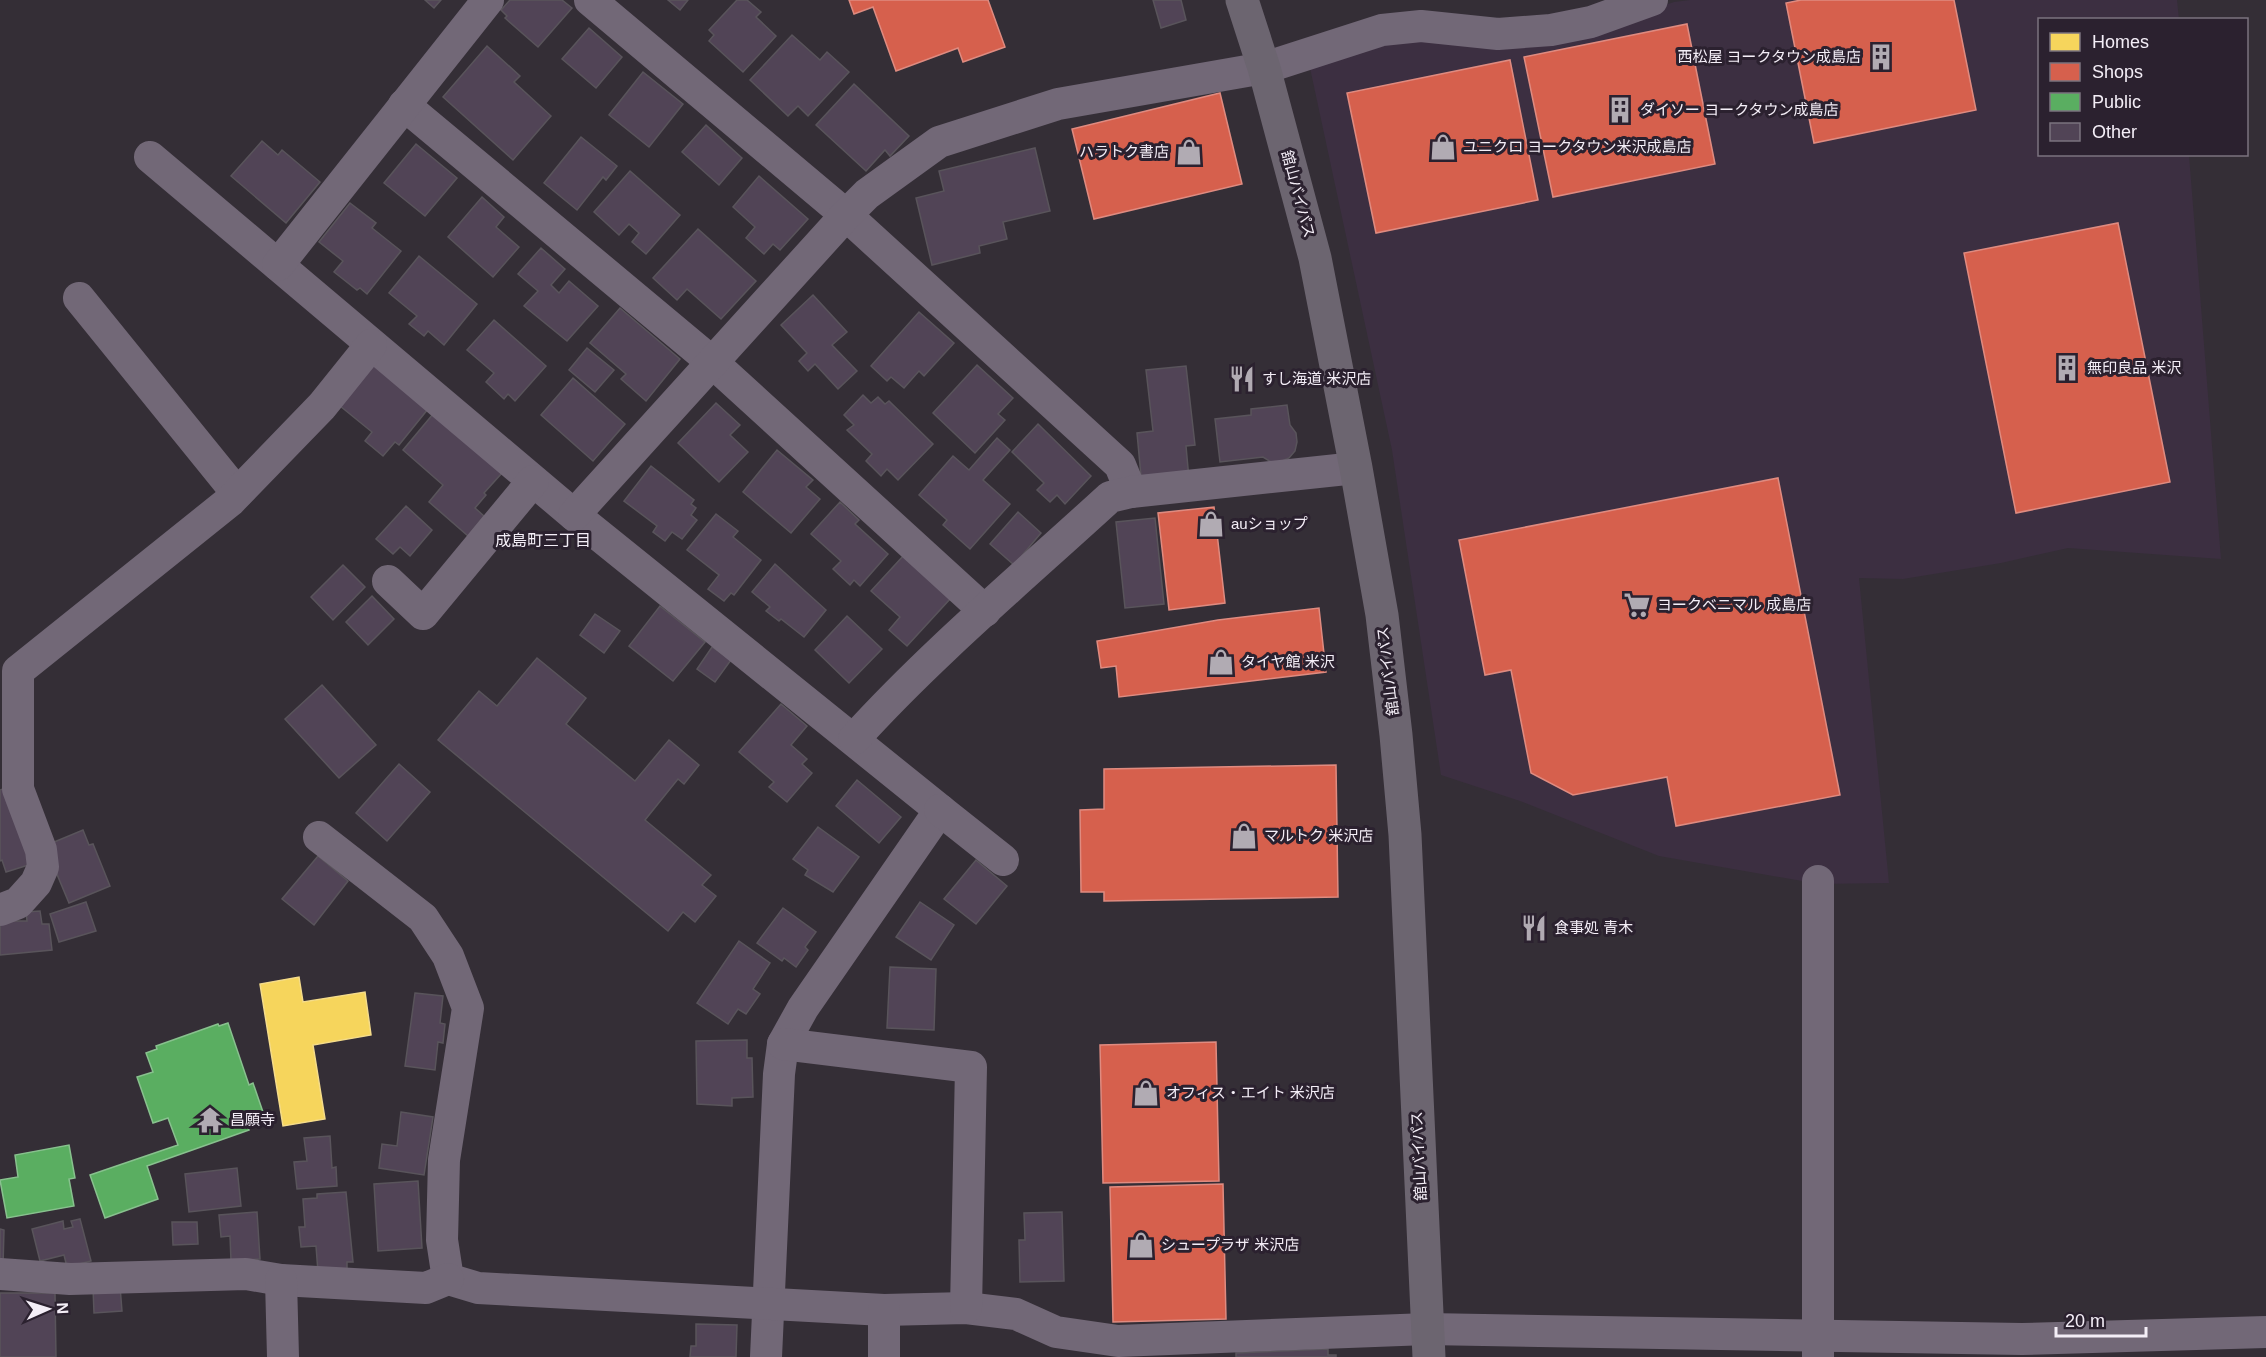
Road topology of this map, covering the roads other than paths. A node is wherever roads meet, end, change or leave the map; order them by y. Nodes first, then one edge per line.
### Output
1 (488, 0) edge
2 (590, 0) edge
3 (1242, 0) edge
4 (1652, 0) edge
5 (1264, 68) junction
6 (404, 105) junction
7 (150, 157) dead end
8 (846, 215) junction
9 (278, 265) junction
10 (79, 297) dead end
11 (371, 345) junction
12 (712, 362) junction
13 (1356, 468) junction
14 (533, 481) junction
15 (1131, 492) junction
16 (237, 493) junction
17 (574, 515) junction
18 (388, 581) dead end
19 (985, 611) junction
20 (854, 739) junction
21 (940, 810) junction
22 (319, 837) dead end
23 (1003, 861) dead end
24 (1818, 881) dead end
25 (0, 910) edge
26 (783, 1044) junction
27 (0, 1274) edge
28 (448, 1279) junction
29 (281, 1280) junction
30 (769, 1304) junction
31 (966, 1308) junction
32 (884, 1311) junction
33 (2266, 1332) edge
34 (1428, 1343) edge
35 (1817, 1347) edge
36 (2022, 1348) edge
37 (283, 1357) edge
38 (766, 1357) edge
39 (884, 1357) edge

1 - 6 street
2 - 8 street
3 - 5 highway, 舘山バイパス
4 - 5 street
5 - 8 street
5 - 13 highway, 舘山バイパス
6 - 9 street
6 - 12 street
7 - 9 street
8 - 12 street
8 - 15 street
9 - 11 street
10 - 16 street
11 - 14 street
11 - 16 street
12 - 17 street
12 - 19 street
13 - 15 street
13 - 34 highway, 舘山バイパス
14 - 17 street
14 - 18 street
15 - 19 street
16 - 25 street
17 - 20 street
19 - 20 street
20 - 21 street
21 - 23 street
21 - 26 street
22 - 28 street
24 - 35 street
26 - 30 street
26 - 31 street
27 - 29 street
28 - 29 street
28 - 30 street
29 - 37 street
30 - 32 street
30 - 38 street
31 - 32 street
31 - 34 street
32 - 39 street
33 - 36 street
34 - 35 street
35 - 36 street

